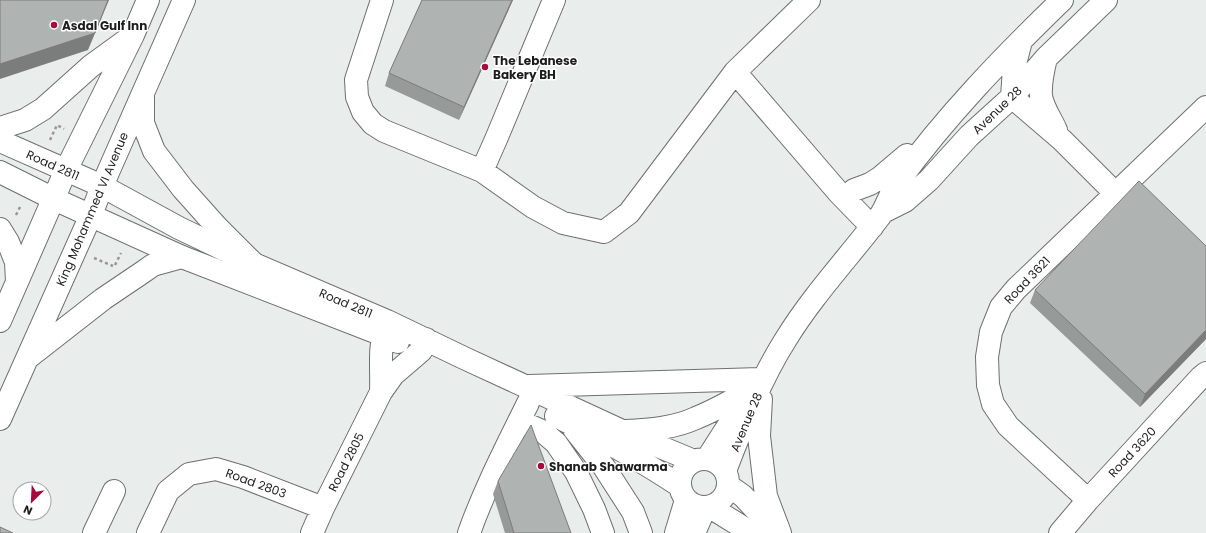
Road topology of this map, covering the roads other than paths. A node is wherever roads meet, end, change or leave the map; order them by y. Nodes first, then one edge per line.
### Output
1 (148, 0) edge
2 (184, 0) edge
3 (382, 0) edge
4 (554, 0) edge
5 (809, 0) edge
6 (1062, 0) edge
7 (1106, 0) edge
8 (133, 35) junction
9 (1021, 39) junction
10 (1046, 58) junction
11 (735, 72) junction
12 (143, 94) junction
13 (1012, 97) junction
14 (1206, 107) edge
15 (944, 123) junction
16 (0, 128) edge
17 (1062, 140) junction
18 (0, 141) edge
19 (816, 166) junction
20 (66, 170) junction
21 (482, 171) junction
22 (0, 172) edge
23 (102, 186) junction
24 (854, 190) junction
25 (1115, 193) junction
26 (54, 199) junction
27 (91, 215) junction
28 (878, 218) junction
29 (0, 229) edge
30 (182, 257) junction
31 (254, 264) junction
32 (17, 282) junction
33 (0, 321) edge
34 (385, 328) junction
35 (424, 345) junction
36 (27, 358) junction
37 (1206, 373) edge
38 (760, 382) junction
39 (382, 392) junction
40 (524, 403) junction
41 (0, 419) edge
42 (569, 423) junction
43 (622, 431) junction
44 (701, 460) junction
45 (727, 478) junction
46 (114, 491) dead end
47 (696, 500) junction
48 (1088, 500) junction
49 (323, 508) junction
50 (94, 533) edge
51 (148, 533) edge
52 (312, 533) edge
53 (469, 533) edge
54 (603, 533) edge
55 (641, 533) edge
56 (676, 533) edge
57 (694, 533) edge
58 (752, 533) edge
59 (779, 533) edge
60 (1060, 533) edge

1 - 8 street
2 - 12 street, King Mohammed VI Avenue
3 - 21 street
4 - 21 street
5 - 11 street
6 - 9 street, Avenue 28
7 - 10 street, Avenue 28
8 - 16 street
8 - 20 street
9 - 13 street
9 - 15 street, Avenue 28
10 - 13 street, Avenue 28
10 - 17 street
11 - 19 street
11 - 21 street
12 - 23 street, King Mohammed VI Avenue
12 - 31 street
13 - 17 street
13 - 28 street, Avenue 28
14 - 25 street, Road 3621
15 - 24 street
15 - 28 street, Avenue 28
17 - 25 street
18 - 20 street, Road 2811
19 - 24 street
19 - 28 street
20 - 23 street, Road 2811
20 - 26 street
22 - 26 street, Road 2811
23 - 27 street, King Mohammed VI Avenue
23 - 31 street, Road 2811
24 - 28 street
25 - 48 street, Road 3621
26 - 27 street, Road 2811
26 - 32 street
27 - 30 street, Road 2811
27 - 36 street, King Mohammed VI Avenue
28 - 38 street, Avenue 28
29 - 32 street
30 - 34 street, Road 2811
30 - 36 street
31 - 34 street, Road 2811
32 - 33 street
34 - 35 street, Road 2811
34 - 39 street, Road 2805
35 - 39 street, Road 2805
35 - 40 street, Road 2811
36 - 41 street, King Mohammed VI Avenue
37 - 48 street, Road 3620
38 - 40 street
38 - 43 street
38 - 44 street, Avenue 28
38 - 45 street, Avenue 28
38 - 59 street
39 - 49 street, Road 2805
40 - 42 street, Road 2811
40 - 43 street, Road 2811
40 - 53 street
40 - 54 street
42 - 47 street, Road 2811
42 - 55 street
43 - 44 street, Road 2811
44 - 45 street
44 - 47 street
45 - 47 street
45 - 59 street
46 - 50 street
47 - 56 street
47 - 57 street
47 - 58 street, Road 2811
48 - 60 street, Road 3620
49 - 51 street, Road 2803
49 - 52 street, Road 2805

